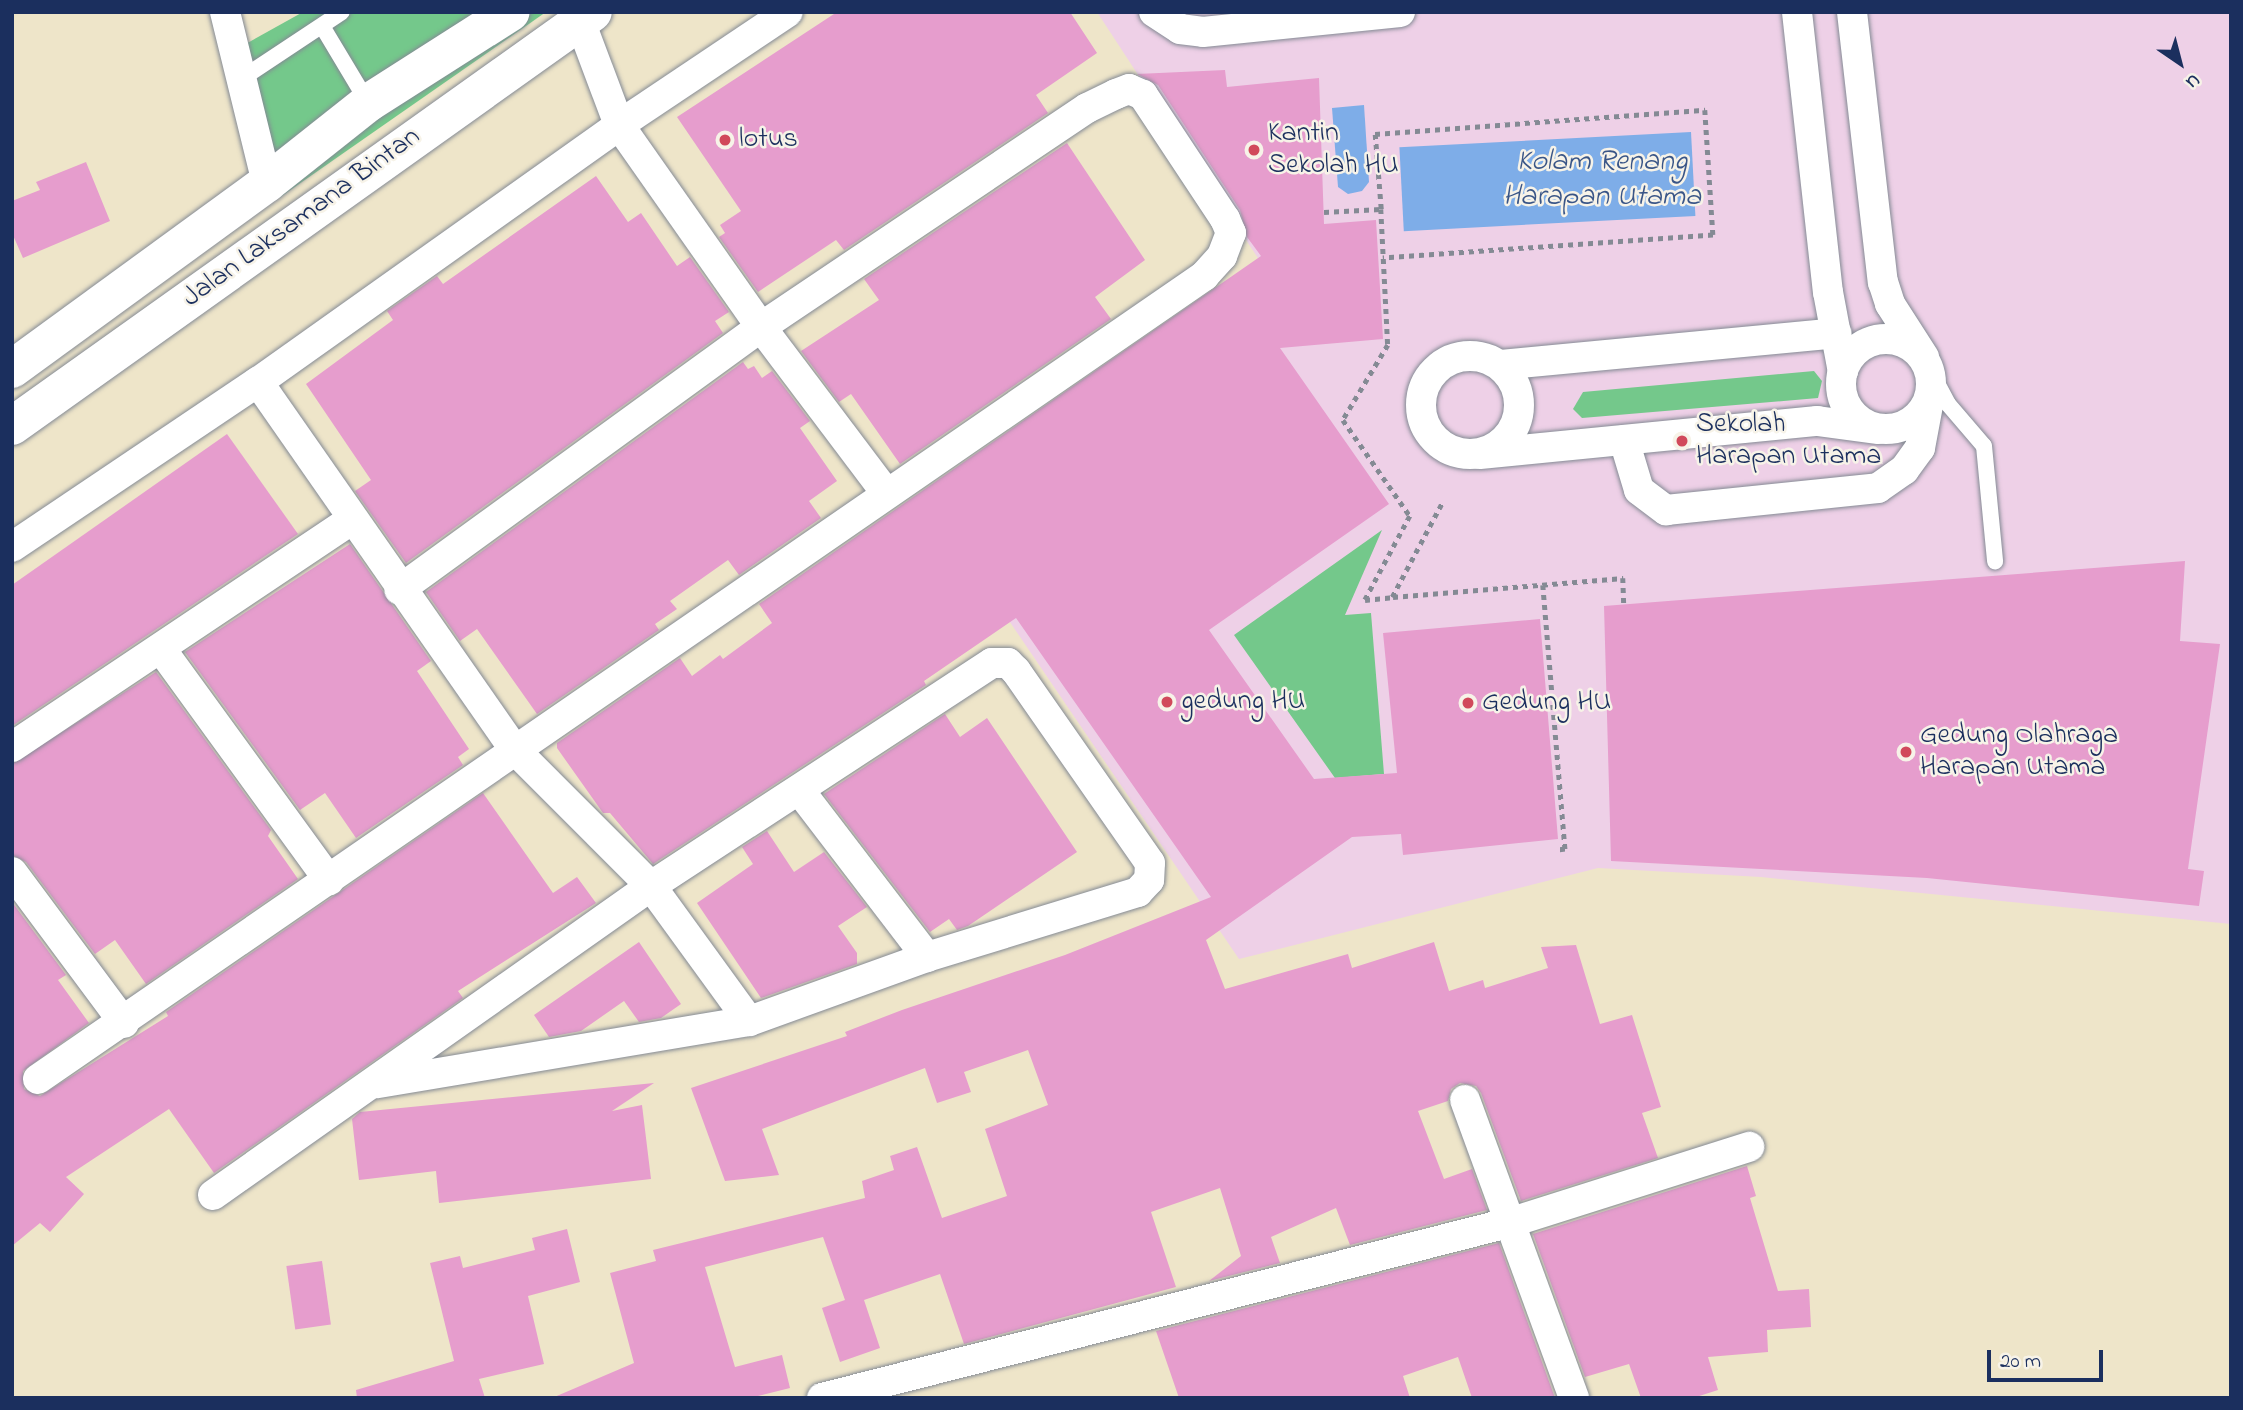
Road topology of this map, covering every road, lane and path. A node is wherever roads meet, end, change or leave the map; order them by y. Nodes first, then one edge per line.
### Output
1 (225, 12) edge
2 (342, 12) edge
3 (511, 12) edge
4 (788, 12) edge
5 (1154, 12) edge
6 (1400, 12) edge
7 (1797, 12) edge
8 (1852, 12) edge
9 (587, 16) edge
10 (322, 26) junction
11 (241, 79) junction
12 (368, 103) junction
13 (619, 125) junction
14 (267, 183) junction
15 (1381, 209) junction
16 (1324, 212) dead end
17 (1383, 258) junction
18 (761, 327) junction
19 (1836, 333) junction
20 (1927, 363) junction
21 (1500, 365) junction
22 (12, 369) edge
23 (1843, 372) junction
24 (258, 382) junction
25 (1929, 400) junction
26 (12, 426) edge
27 (1878, 429) junction
28 (1624, 440) junction
29 (1480, 454) junction
30 (886, 493) junction
31 (1443, 501) dead end
32 (352, 519) junction
33 (12, 547) edge
34 (1995, 562) dead end
35 (1542, 585) junction
36 (399, 590) junction
37 (1392, 597) junction
38 (1624, 605) dead end
39 (161, 649) junction
40 (12, 747) edge
41 (514, 749) junction
42 (800, 791) junction
43 (1558, 850) dead end
44 (12, 872) edge
45 (329, 880) junction
46 (651, 886) junction
47 (927, 957) junction
48 (749, 1021) junction
49 (124, 1023) junction
50 (38, 1079) dead end
51 (377, 1083) junction
52 (1465, 1100) dead end
53 (1749, 1147) dead end
54 (213, 1195) dead end
55 (1512, 1222) junction
56 (889, 1390) edge
57 (822, 1398) edge
58 (1574, 1398) edge

1 - 11 street
2 - 10 lane
3 - 12 main road, Jalan Laksamana Bintan
4 - 13 street
5 - 6 street
7 - 19 street
8 - 20 street
9 - 13 street
9 - 26 main road, Jalan Laksamana Bintan
10 - 11 lane
10 - 12 lane
11 - 14 street
12 - 14 main road, Jalan Laksamana Bintan
13 - 18 street
13 - 24 street
14 - 22 main road, Jalan Laksamana Bintan
15 - 16 path
15 - 17 path
15 - 17 path
17 - 37 path
18 - 30 street
18 - 30 street
18 - 36 street
19 - 21 street
19 - 23 street
20 - 23 street
20 - 25 street
20 - 34 lane
21 - 29 street
21 - 29 street
23 - 27 street
24 - 32 street
24 - 33 street
25 - 27 street
25 - 28 street
27 - 28 street
28 - 29 street
30 - 41 street
31 - 37 path
32 - 36 street
32 - 39 street
35 - 37 path
35 - 38 path
35 - 43 path
36 - 41 street
39 - 40 street
39 - 45 street
41 - 45 street
41 - 46 street
42 - 46 street
42 - 47 street
42 - 47 street
44 - 49 street
45 - 49 street
46 - 48 street
46 - 51 street
47 - 48 street
48 - 51 street
49 - 50 street
51 - 54 street
52 - 55 street
53 - 55 street
55 - 56 street
55 - 58 street
56 - 57 street

